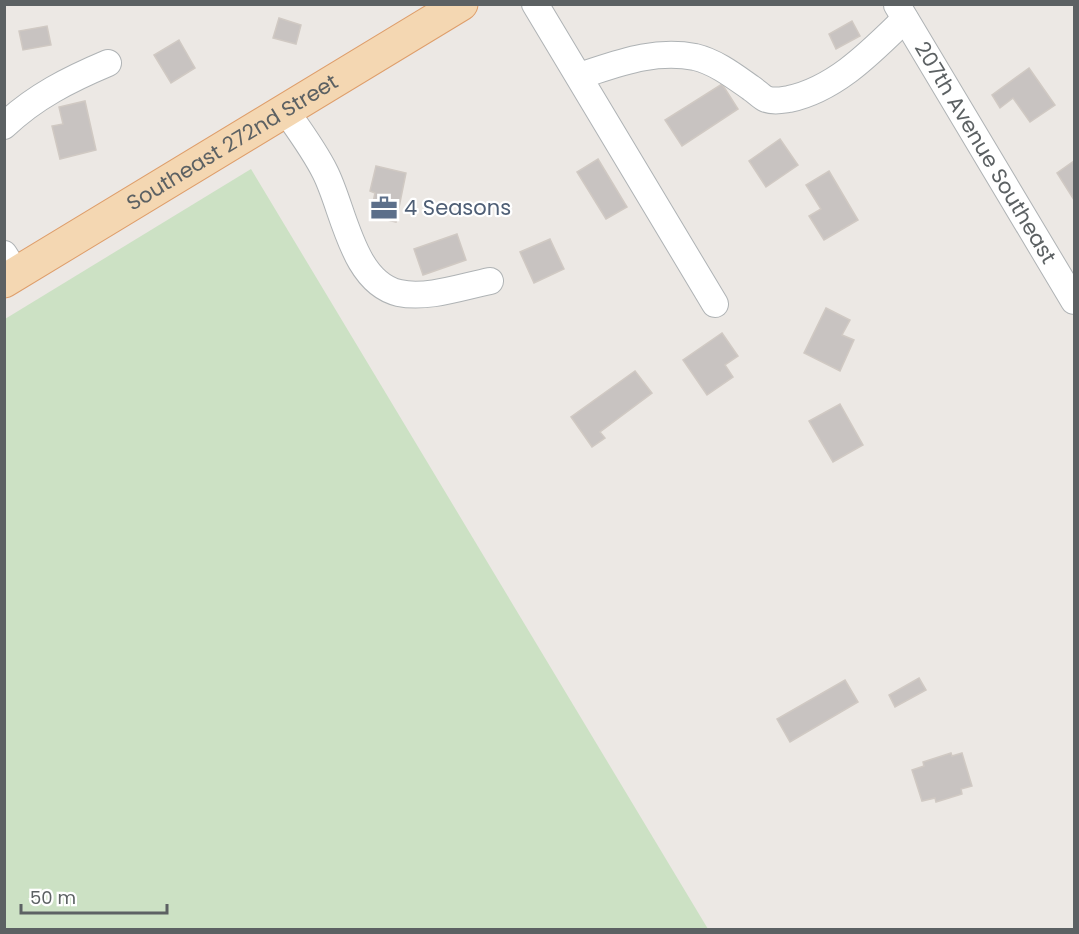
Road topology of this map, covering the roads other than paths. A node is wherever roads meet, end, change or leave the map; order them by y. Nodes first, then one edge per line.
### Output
1 (461, 4) edge
2 (535, 4) edge
3 (901, 12) edge
4 (108, 63) dead end
5 (579, 76) junction
6 (285, 110) junction
7 (4, 126) edge
8 (8, 269) edge
9 (490, 281) dead end
10 (1074, 301) edge
11 (715, 304) dead end

1 - 6 main road, Southeast 272nd Street
2 - 5 street
3 - 5 street
3 - 10 street, 207th Avenue Southeast
4 - 7 street
5 - 11 street
6 - 8 main road, Southeast 272nd Street
6 - 9 street

